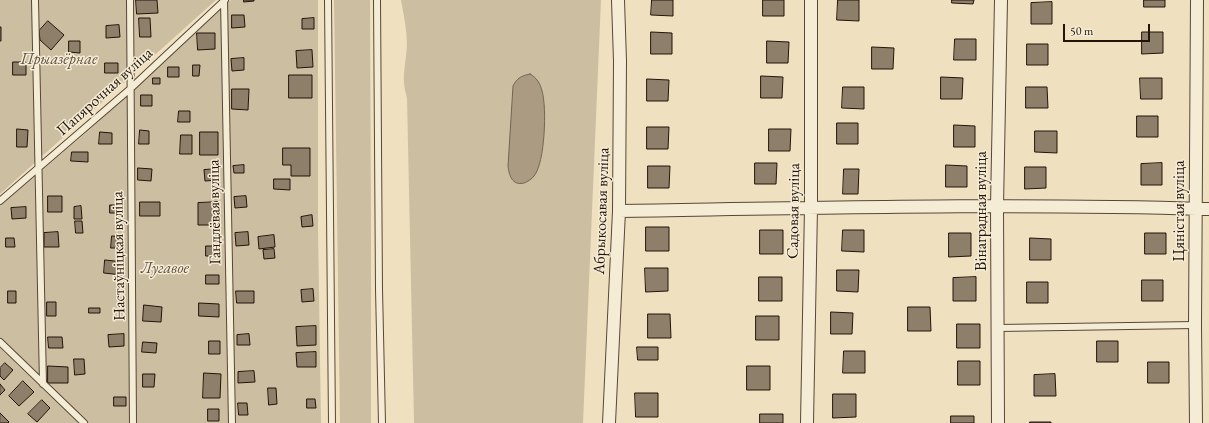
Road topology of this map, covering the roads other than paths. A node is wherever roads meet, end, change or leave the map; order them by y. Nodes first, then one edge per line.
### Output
1 (35, 0) edge
2 (130, 0) edge
3 (224, 0) edge
4 (328, 0) edge
5 (377, 0) edge
6 (618, 0) edge
7 (810, 0) edge
8 (1001, 0) edge
9 (1197, 0) edge
10 (130, 89) junction
11 (38, 170) junction
12 (0, 201) edge
13 (997, 206) junction
14 (811, 208) junction
15 (1196, 209) junction
16 (1209, 209) edge
17 (619, 211) junction
18 (1195, 325) junction
19 (998, 328) junction
20 (0, 342) edge
21 (43, 384) junction
22 (84, 423) edge
23 (133, 423) edge
24 (232, 423) edge
25 (332, 423) edge
26 (382, 423) edge
27 (609, 423) edge
28 (807, 423) edge
29 (998, 423) edge
30 (1196, 423) edge

1 - 11 lane
2 - 10 lane, Настаўніцкая вуліца
3 - 10 lane, Папярочная вуліца
3 - 24 lane, Гандлёвая вуліца
4 - 25 lane
5 - 26 lane
6 - 17 street, Абрыкосавая вуліца
7 - 14 street, Садовая вуліца
8 - 13 street, Вінаградная вуліца
9 - 15 street, Цяністая вуліца
10 - 11 lane, Папярочная вуліца
10 - 23 lane, Настаўніцкая вуліца
11 - 12 lane, Папярочная вуліца
11 - 21 lane
13 - 14 street
13 - 15 street
13 - 19 street, Вінаградная вуліца
14 - 17 street
14 - 28 street, Садовая вуліца
15 - 16 street
15 - 18 street, Цяністая вуліца
17 - 27 street, Абрыкосавая вуліца
18 - 19 lane
18 - 30 street, Цяністая вуліца
19 - 29 street, Вінаградная вуліца
20 - 21 lane
21 - 22 lane

